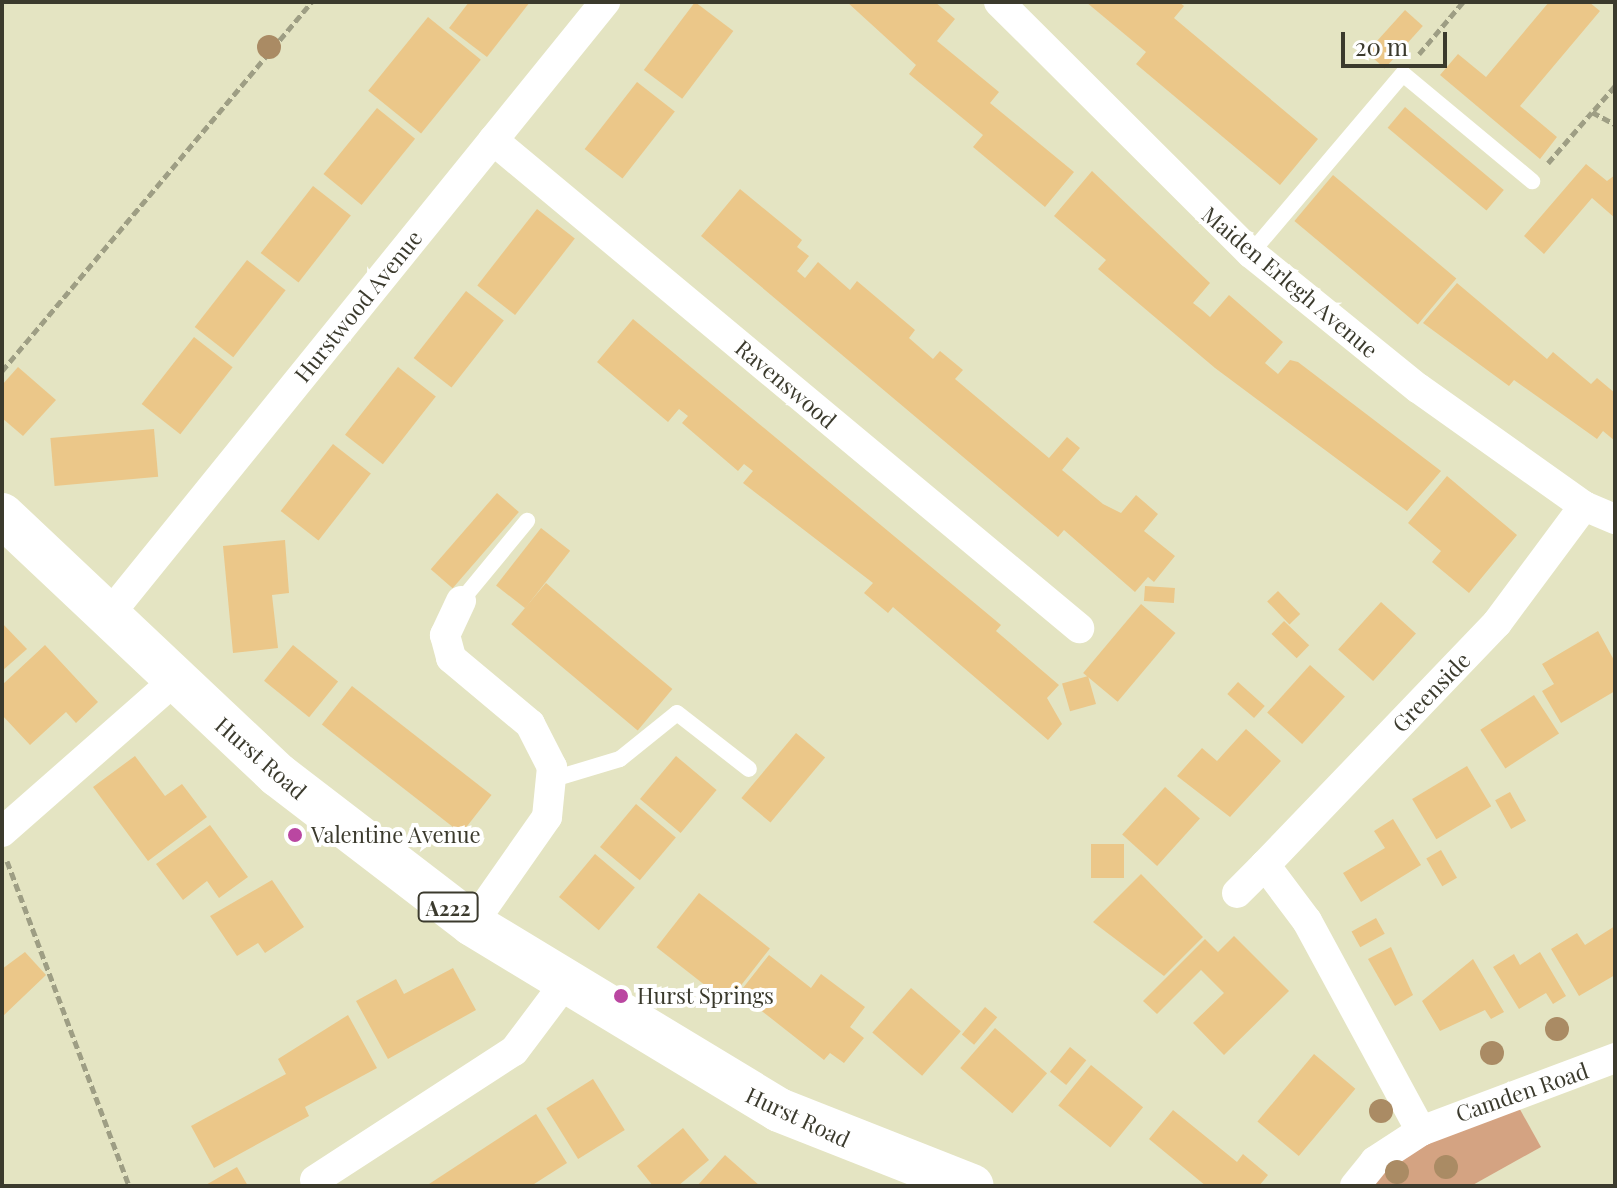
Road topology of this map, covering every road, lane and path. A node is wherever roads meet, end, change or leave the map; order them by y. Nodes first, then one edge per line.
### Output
1 (312, 2) edge
2 (605, 2) edge
3 (999, 2) edge
4 (1463, 2) edge
5 (1403, 74) junction
6 (1615, 86) edge
7 (1592, 112) junction
8 (1615, 124) edge
9 (493, 140) junction
10 (1532, 181) joint
11 (1251, 253) junction
12 (2, 371) edge
13 (1584, 506) junction
14 (2, 515) edge
15 (1615, 519) edge
16 (527, 521) dead end
17 (461, 601) joint
18 (112, 611) junction
19 (1079, 628) dead end
20 (176, 679) junction
21 (749, 769) dead end
22 (550, 780) junction
23 (2, 832) edge
24 (2, 849) edge
25 (1265, 865) junction
26 (1237, 893) dead end
27 (472, 924) junction
28 (565, 983) junction
29 (1615, 1058) edge
30 (1421, 1131) junction
31 (313, 1176) edge
32 (129, 1186) edge
33 (972, 1186) edge
34 (1355, 1186) edge

1 - 12 path
2 - 9 street, Hurstwood Avenue
3 - 11 street, Maiden Erlegh Avenue
4 - 5 path
5 - 10 lane
5 - 11 lane
6 - 7 path
7 - 8 path
7 - 10 path
9 - 18 street, Hurstwood Avenue
9 - 19 street, Ravenswood
11 - 13 street, Maiden Erlegh Avenue
13 - 15 street, Maiden Erlegh Avenue
13 - 25 street, Greenside
14 - 18 main road, Hurst Road / A222
16 - 17 lane
17 - 22 street
18 - 20 main road, Hurst Road / A222
20 - 23 street
20 - 27 main road, Hurst Road / A222
21 - 22 lane
22 - 27 street
24 - 32 path
25 - 26 street, Greenside
25 - 30 street
27 - 28 main road, Hurst Road / A222
28 - 31 street
28 - 33 main road, Hurst Road / A222
29 - 30 street, Camden Road
30 - 34 street, Camden Road

